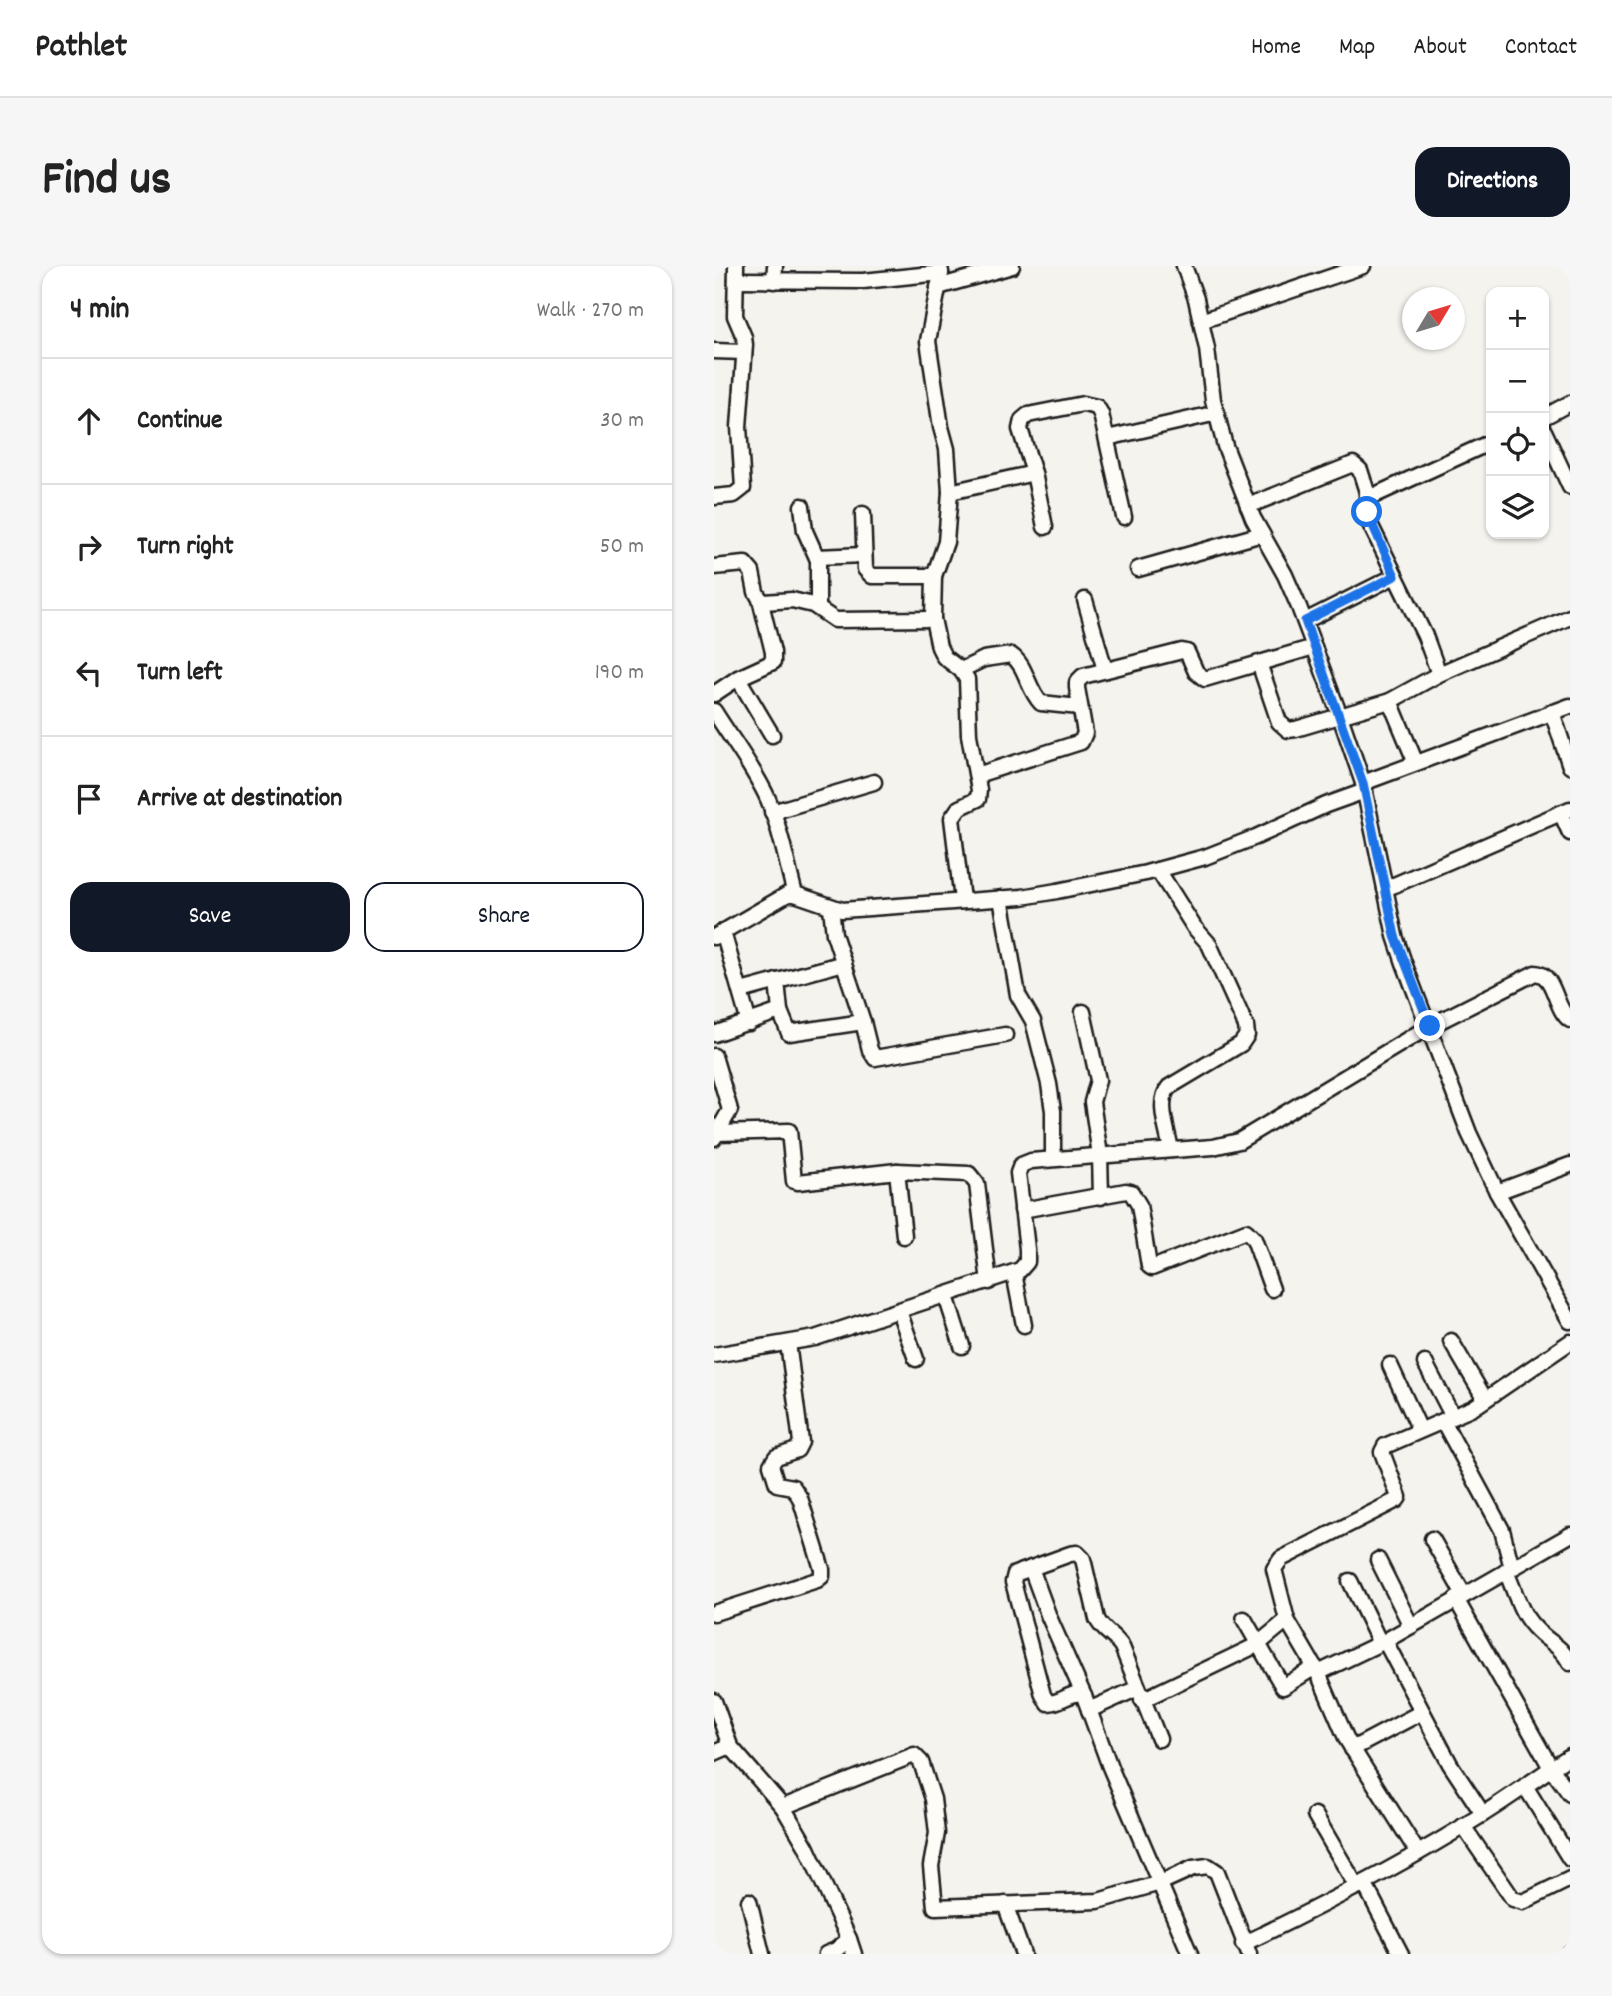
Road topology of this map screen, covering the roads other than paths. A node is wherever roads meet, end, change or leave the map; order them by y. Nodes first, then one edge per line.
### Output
1 (1012, 266) edge
2 (1184, 266) edge
3 (1311, 266) edge
4 (1363, 266) edge
5 (941, 269) edge
6 (736, 273) edge
7 (774, 273) edge
8 (1317, 282) junction
9 (938, 287) junction
10 (1200, 321) junction
11 (714, 351) edge
12 (744, 352) junction
13 (1570, 403) edge
14 (1217, 413) junction
15 (1549, 414) edge
16 (1107, 438) junction
17 (1549, 442) edge
18 (1486, 444) edge
19 (1034, 473) junction
20 (1570, 487) edge
21 (950, 492) junction
22 (1367, 492) junction
23 (714, 497) edge
24 (802, 506) dead end
25 (1248, 506) junction
26 (863, 514) dead end
27 (1124, 517) dead end
28 (1045, 527) dead end
29 (1262, 534) junction
30 (864, 555) junction
31 (817, 557) junction
32 (714, 566) edge
33 (1138, 569) dead end
34 (934, 576) junction
35 (1395, 576) junction
36 (760, 599) junction
37 (1084, 600) dead end
38 (818, 608) junction
39 (1570, 617) edge
40 (933, 619) junction
41 (1305, 621) junction
42 (1314, 647) junction
43 (1259, 663) junction
44 (961, 670) junction
45 (1105, 670) junction
46 (1439, 674) junction
47 (738, 678) junction
48 (714, 694) edge
49 (1390, 701) junction
50 (1570, 706) edge
51 (1079, 707) junction
52 (714, 711) edge
53 (1552, 712) junction
54 (1340, 716) junction
55 (772, 734) dead end
56 (1415, 761) junction
57 (1570, 766) edge
58 (977, 775) junction
59 (874, 782) dead end
60 (1364, 787) junction
61 (772, 811) junction
62 (1565, 811) edge
63 (1570, 833) edge
64 (1158, 870) junction
65 (1385, 889) junction
66 (794, 894) junction
67 (1001, 898) junction
68 (962, 900) junction
69 (831, 908) junction
70 (718, 934) edge
71 (844, 963) junction
72 (777, 981) junction
73 (741, 991) junction
74 (780, 1011) junction
75 (1083, 1012) dead end
76 (1570, 1020) edge
77 (863, 1022) junction
78 (749, 1023) junction
79 (1430, 1026) junction
80 (714, 1034) edge
81 (1005, 1035) dead end
82 (714, 1056) edge
83 (715, 1135) edge
84 (1171, 1150) junction
85 (1100, 1155) junction
86 (1053, 1158) junction
87 (1570, 1165) edge
88 (897, 1171) junction
89 (1497, 1192) junction
90 (1101, 1197) junction
91 (1022, 1210) junction
92 (904, 1236) dead end
93 (1014, 1273) junction
94 (989, 1282) junction
95 (1272, 1289) dead end
96 (946, 1296) junction
97 (900, 1311) junction
98 (1570, 1321) edge
99 (1024, 1325) dead end
100 (1451, 1341) dead end
101 (1570, 1342) edge
102 (788, 1343) junction
103 (962, 1346) dead end
104 (714, 1356) edge
105 (916, 1359) dead end
106 (1425, 1363) dead end
107 (1390, 1365) dead end
108 (1485, 1399) junction
109 (1449, 1419) junction
110 (1420, 1430) junction
111 (1570, 1535) edge
112 (1432, 1539) dead end
113 (1378, 1560) dead end
114 (1031, 1568) junction
115 (1509, 1569) junction
116 (1350, 1581) dead end
117 (1460, 1597) junction
118 (714, 1614) edge
119 (1244, 1619) dead end
120 (1287, 1620) junction
121 (1411, 1626) junction
122 (1382, 1642) junction
123 (1257, 1645) junction
124 (1570, 1663) edge
125 (1317, 1670) junction
126 (1140, 1694) junction
127 (714, 1701) edge
128 (1086, 1703) junction
129 (1422, 1712) junction
130 (1159, 1739) dead end
131 (730, 1746) junction
132 (1352, 1749) junction
133 (714, 1753) edge
134 (1570, 1756) edge
135 (1551, 1768) junction
136 (1525, 1786) junction
137 (1570, 1794) edge
138 (783, 1807) junction
139 (1483, 1814) junction
140 (1315, 1815) dead end
141 (1463, 1826) junction
142 (1418, 1853) junction
143 (1570, 1859) edge
144 (1570, 1879) edge
145 (1160, 1883) junction
146 (1361, 1885) junction
147 (749, 1901) dead end
148 (1005, 1904) junction
149 (849, 1939) junction
150 (1246, 1949) edge
151 (762, 1954) edge
152 (826, 1954) edge
153 (854, 1954) edge
154 (1023, 1954) edge
155 (1190, 1954) edge
156 (1401, 1954) edge

1 - 9 street
2 - 10 street
3 - 8 street
4 - 8 street
5 - 7 street
5 - 9 street
6 - 7 street
6 - 12 street
8 - 10 street
9 - 21 street
10 - 14 street
11 - 12 street
12 - 23 street
13 - 15 street
14 - 16 street
14 - 25 street
16 - 19 street
16 - 27 street
17 - 20 street
18 - 22 street
19 - 21 street
19 - 28 street
21 - 34 street
22 - 25 street
22 - 35 street
24 - 31 street
25 - 29 street
26 - 30 street
29 - 33 street
29 - 41 street
30 - 31 street
30 - 34 street
31 - 38 street
32 - 36 street
34 - 40 street
35 - 41 street
35 - 46 street
36 - 38 street
36 - 47 street
37 - 45 street
38 - 40 street
39 - 46 street
40 - 44 street
41 - 42 street
42 - 43 street
42 - 54 street
43 - 45 street
43 - 54 street
44 - 51 street
44 - 58 street
45 - 51 street
46 - 49 street
47 - 48 street
47 - 55 street
49 - 54 street
49 - 56 street
50 - 53 street
51 - 58 street
52 - 61 street
53 - 56 street
53 - 57 street
54 - 60 street
56 - 60 street
58 - 68 street
59 - 61 street
60 - 64 street
60 - 65 street
61 - 66 street
62 - 63 street
62 - 65 street
64 - 67 street
64 - 84 street
65 - 79 street
66 - 69 street
66 - 70 street
67 - 68 street
67 - 86 street
68 - 69 street
69 - 71 street
70 - 73 street
71 - 72 street
71 - 77 street
72 - 73 street
72 - 74 street
73 - 78 street
74 - 77 street
74 - 78 street
75 - 85 street
76 - 79 street
77 - 81 street
78 - 80 street
79 - 84 street
79 - 89 street
82 - 83 street
83 - 88 street
84 - 85 street
85 - 86 street
85 - 90 street
86 - 91 street
87 - 89 street
88 - 92 street
88 - 94 street
89 - 98 street
90 - 91 street
90 - 95 street
91 - 93 street
93 - 94 street
93 - 99 street
94 - 96 street
96 - 97 street
96 - 103 street
97 - 102 street
97 - 105 street
100 - 108 street
101 - 108 street
102 - 104 street
102 - 118 street
106 - 109 street
107 - 110 street
108 - 109 street
109 - 110 street
109 - 115 street
110 - 120 street
111 - 115 street
112 - 117 street
113 - 121 street
114 - 126 street
114 - 128 street
114 - 128 street
115 - 117 street
115 - 124 street
116 - 122 street
117 - 121 street
117 - 135 street
119 - 123 street
120 - 123 street
120 - 125 street
121 - 122 street
122 - 125 street
122 - 129 street
123 - 125 street
123 - 126 street
125 - 132 street
126 - 128 street
126 - 130 street
127 - 131 street
128 - 145 street
129 - 132 street
129 - 139 street
131 - 133 street
131 - 138 street
132 - 142 street
134 - 135 street
135 - 136 street
135 - 137 street
136 - 139 street
136 - 143 street
138 - 148 street
138 - 149 street
139 - 141 street
140 - 146 street
141 - 142 street
141 - 144 street
142 - 146 street
145 - 148 street
145 - 150 street
145 - 155 street
146 - 150 street
146 - 156 street
147 - 151 street
148 - 154 street
149 - 152 street
149 - 153 street

